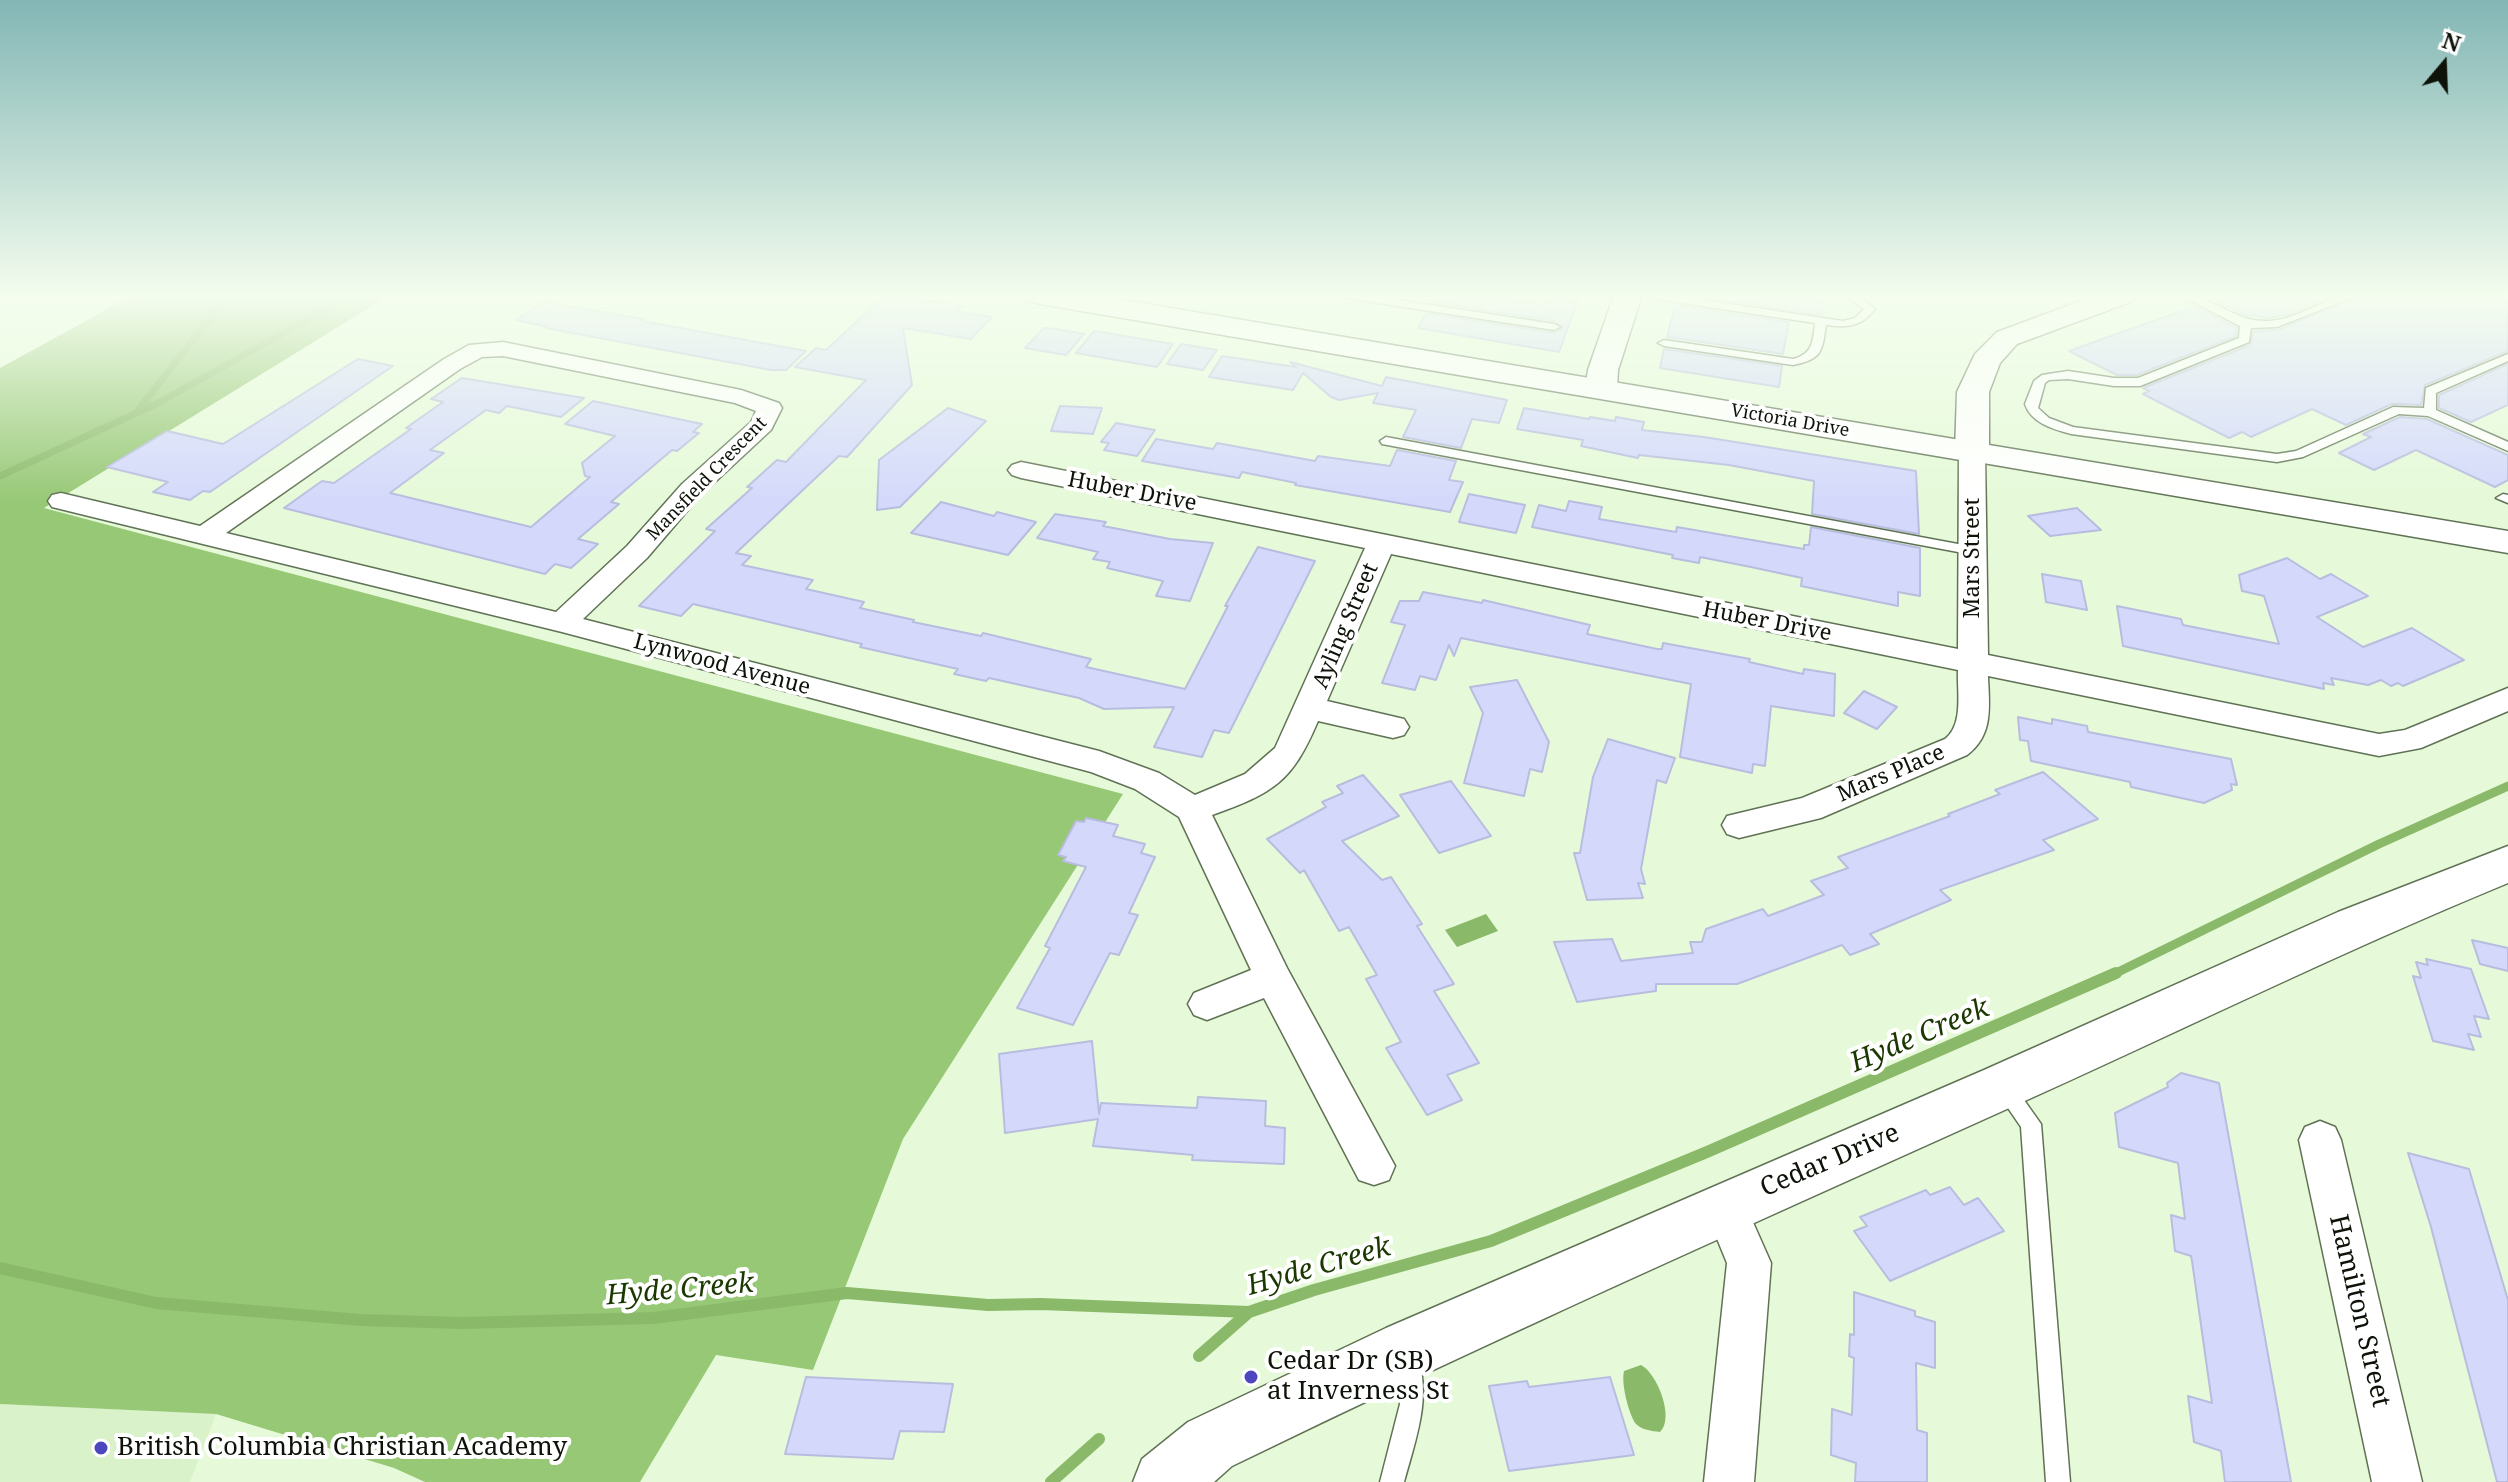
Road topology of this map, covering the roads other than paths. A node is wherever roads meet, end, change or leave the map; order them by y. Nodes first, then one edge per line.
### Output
1 (447, 364) edge
2 (578, 364) edge
3 (1454, 364) edge
4 (1605, 364) edge
5 (1984, 364) edge
6 (2185, 364) edge
7 (2492, 364) edge
8 (1601, 389) junction
9 (2430, 412) junction
10 (1386, 441) dead end
11 (2508, 447) edge
12 (1972, 452) junction
13 (1021, 470) dead end
14 (61, 501) dead end
15 (204, 536) junction
16 (2508, 542) edge
17 (1381, 544) junction
18 (1974, 551) junction
19 (562, 623) junction
20 (1973, 663) junction
21 (2508, 699) edge
22 (1310, 708) junction
23 (1393, 727) dead end
24 (1192, 809) junction
25 (1739, 825) dead end
26 (2508, 864) edge
27 (1273, 978) junction
28 (1207, 1004) dead end
29 (2003, 1086) junction
30 (2320, 1140) dead end
31 (1374, 1166) dead end
32 (1725, 1207) junction
33 (1407, 1349) junction
34 (1165, 1482) edge
35 (1392, 1482) edge
36 (1729, 1482) edge
37 (2058, 1482) edge
38 (2397, 1482) edge

1 - 15 street, Mansfield Crescent
2 - 19 street, Mansfield Crescent
3 - 8 main road, Victoria Drive
4 - 8 street
5 - 12 street
6 - 9 lane
7 - 9 lane
8 - 12 main road, Victoria Drive
9 - 11 lane
10 - 18 lane
12 - 16 street, Victoria Drive
12 - 18 street, Mars Street
13 - 17 street, Huber Drive
14 - 15 street, Lynwood Avenue
15 - 19 street, Lynwood Avenue
17 - 20 street, Huber Drive
17 - 22 street, Ayling Street
18 - 20 street, Mars Street
19 - 24 street, Lynwood Avenue
20 - 21 street, Huber Drive
20 - 25 street, Mars Place
22 - 23 street, Ayling Street
22 - 24 street, Ayling Street
24 - 27 street
26 - 29 street, Cedar Drive
27 - 28 street
27 - 31 street
29 - 32 street, Cedar Drive
29 - 37 lane
30 - 38 street, Hamilton Street
32 - 33 street, Cedar Drive
32 - 36 street
33 - 34 street, Cedar Drive
33 - 35 lane

